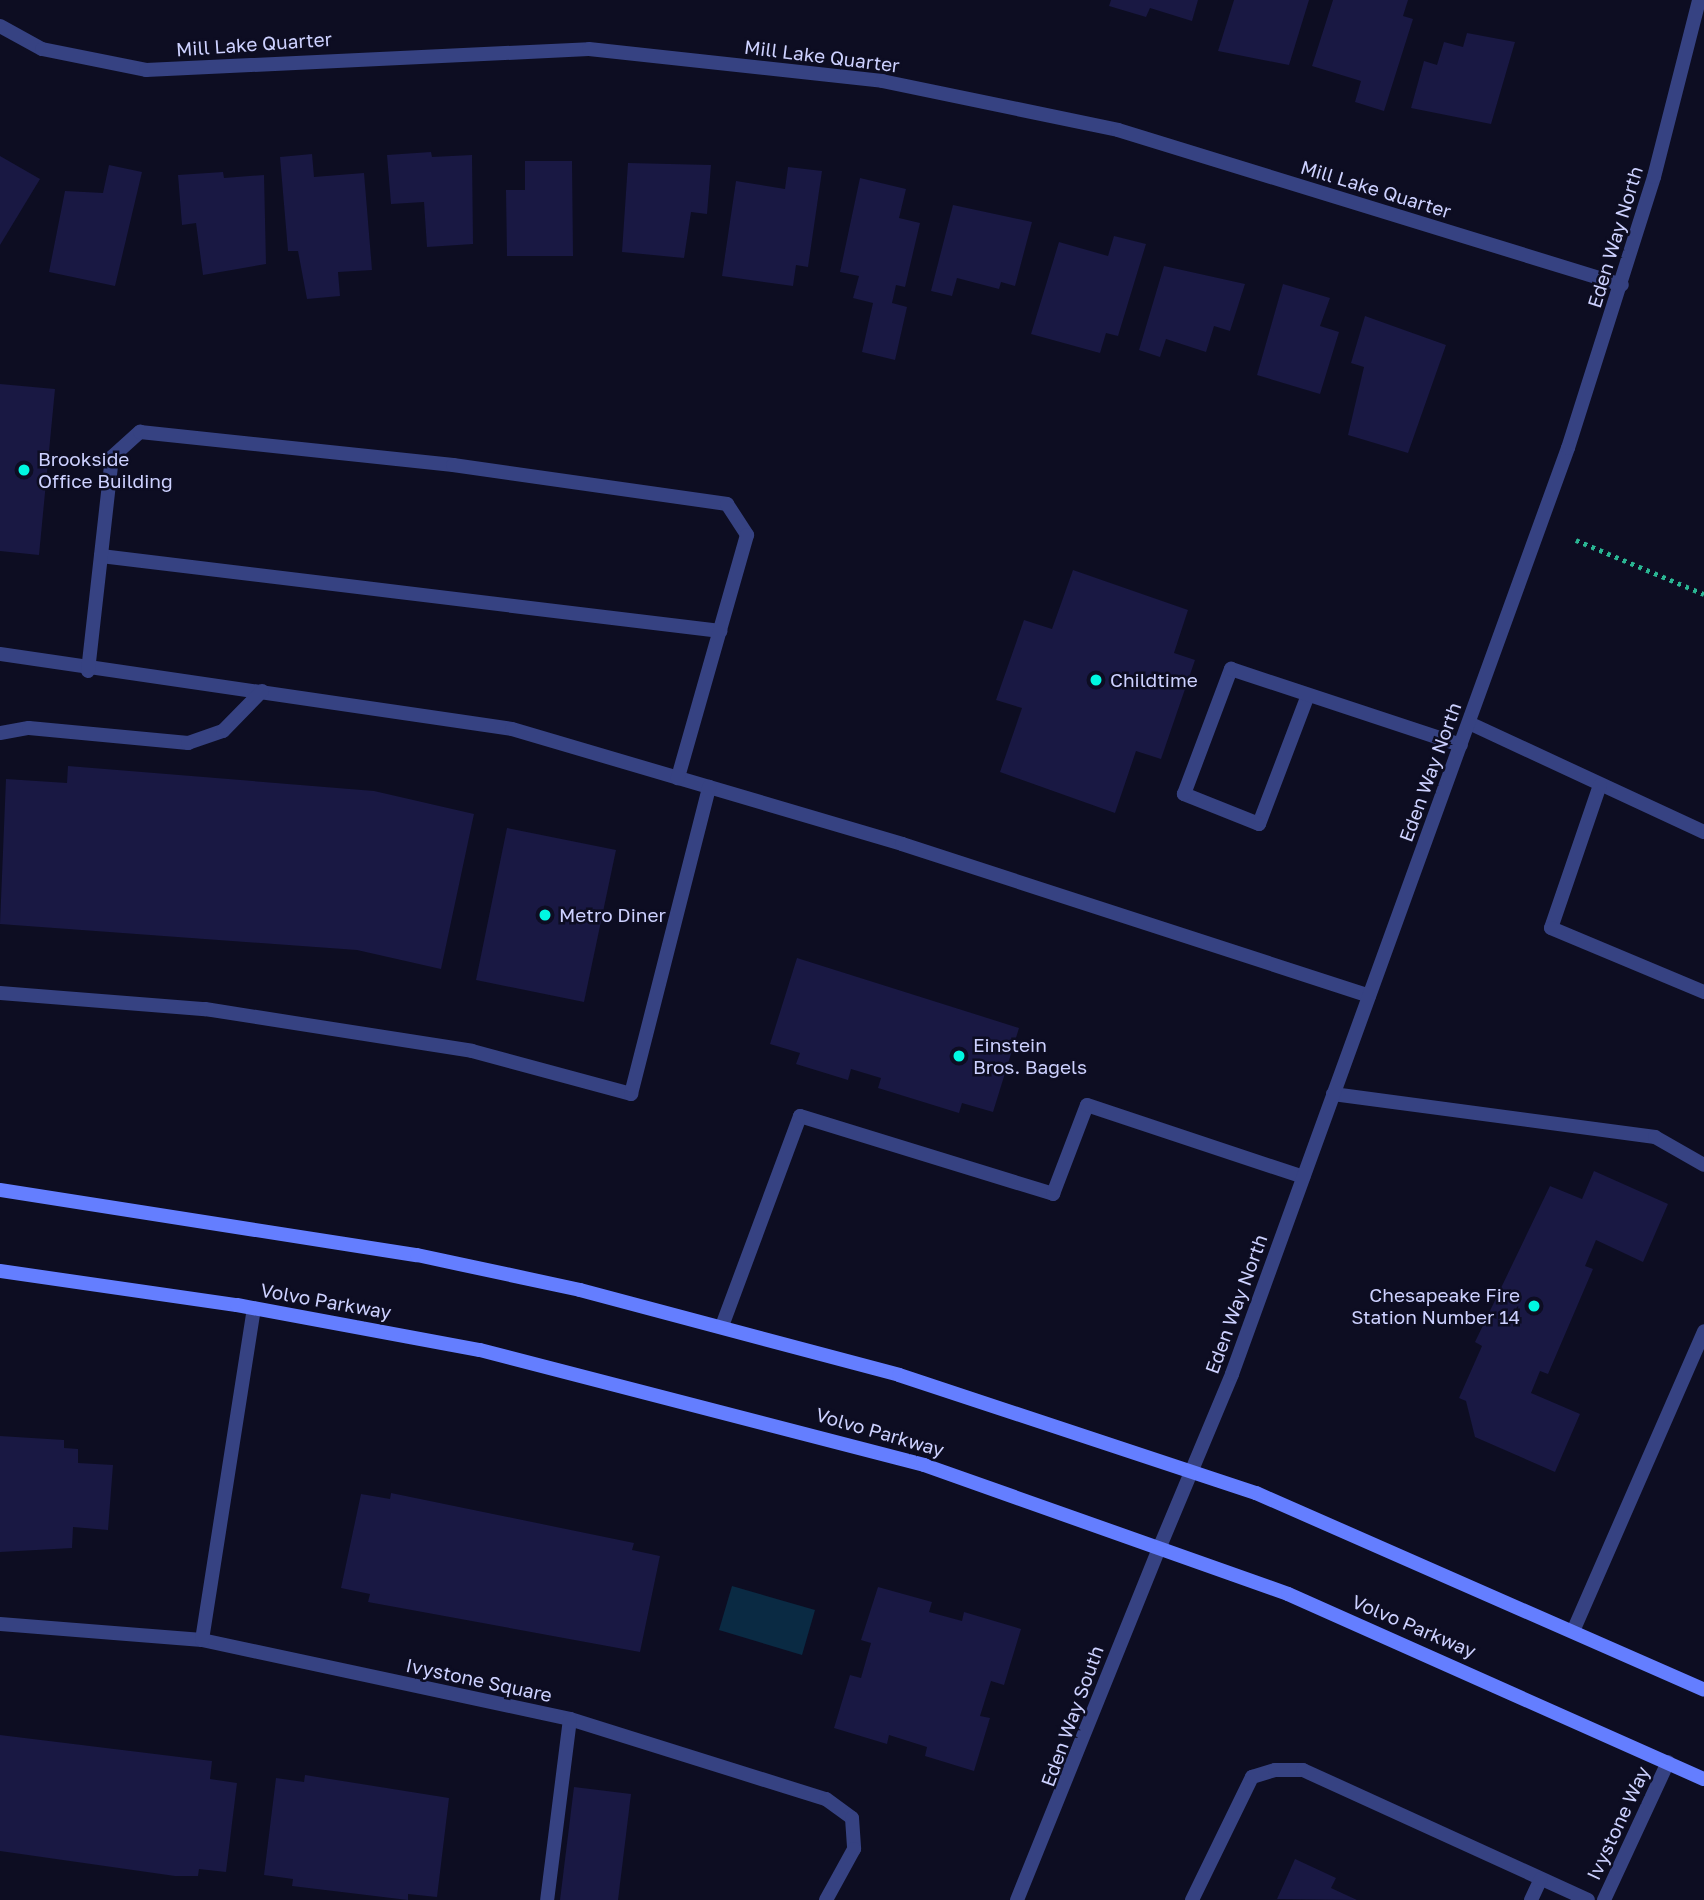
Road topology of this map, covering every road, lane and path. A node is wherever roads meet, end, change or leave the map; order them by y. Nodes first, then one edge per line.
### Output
1 (1699, 0) edge
2 (0, 26) edge
3 (1622, 285) junction
4 (1576, 540) dead end
5 (101, 556) junction
6 (1704, 594) edge
7 (720, 631) junction
8 (0, 654) edge
9 (88, 671) junction
10 (262, 691) junction
11 (1308, 695) junction
12 (1469, 723) junction
13 (0, 733) edge
14 (1461, 745) junction
15 (678, 778) junction
16 (1600, 785) junction
17 (709, 787) junction
18 (1704, 832) edge
19 (1704, 992) edge
20 (0, 993) edge
21 (1368, 996) junction
22 (1333, 1094) junction
23 (1704, 1165) edge
24 (1303, 1177) junction
25 (0, 1190) edge
26 (0, 1271) edge
27 (254, 1308) junction
28 (722, 1326) junction
29 (1704, 1331) edge
30 (1192, 1469) junction
31 (1161, 1544) junction
32 (0, 1624) edge
33 (1574, 1629) junction
34 (202, 1640) junction
35 (1704, 1689) edge
36 (570, 1719) junction
37 (1668, 1762) junction
38 (1704, 1779) edge
39 (1541, 1879) junction
40 (547, 1900) edge
41 (826, 1900) edge
42 (1017, 1900) edge
43 (1192, 1900) edge
44 (1531, 1900) edge
45 (1588, 1900) edge
46 (1604, 1900) edge

1 - 3 street, Eden Way North
2 - 3 street, Mill Lake Quarter
3 - 12 street, Eden Way North
4 - 6 path
5 - 7 street
5 - 7 street
5 - 9 street
7 - 15 street
8 - 9 street
9 - 10 street
10 - 13 street
10 - 15 street
11 - 11 street
11 - 14 street
12 - 14 street, Eden Way North
12 - 16 street
14 - 21 street, Eden Way North
15 - 17 street
16 - 18 street
16 - 19 street
17 - 20 street
17 - 21 street
21 - 22 street, Eden Way North
22 - 23 street
22 - 24 street, Eden Way North
24 - 28 street
24 - 30 street, Eden Way North
25 - 28 main road
26 - 27 main road, Volvo Parkway
27 - 31 main road, Volvo Parkway
27 - 34 street
28 - 30 main road
29 - 33 street
30 - 31 street, Eden Way North
30 - 33 main road
31 - 37 main road, Volvo Parkway
31 - 42 street, Eden Way South
32 - 34 street, Ivystone Square
33 - 35 main road
34 - 36 street, Ivystone Square
36 - 40 street, Ivystone Square
36 - 41 street
37 - 38 main road, Volvo Parkway
37 - 46 street, Ivystone Way
39 - 43 street
39 - 44 street
39 - 45 street

